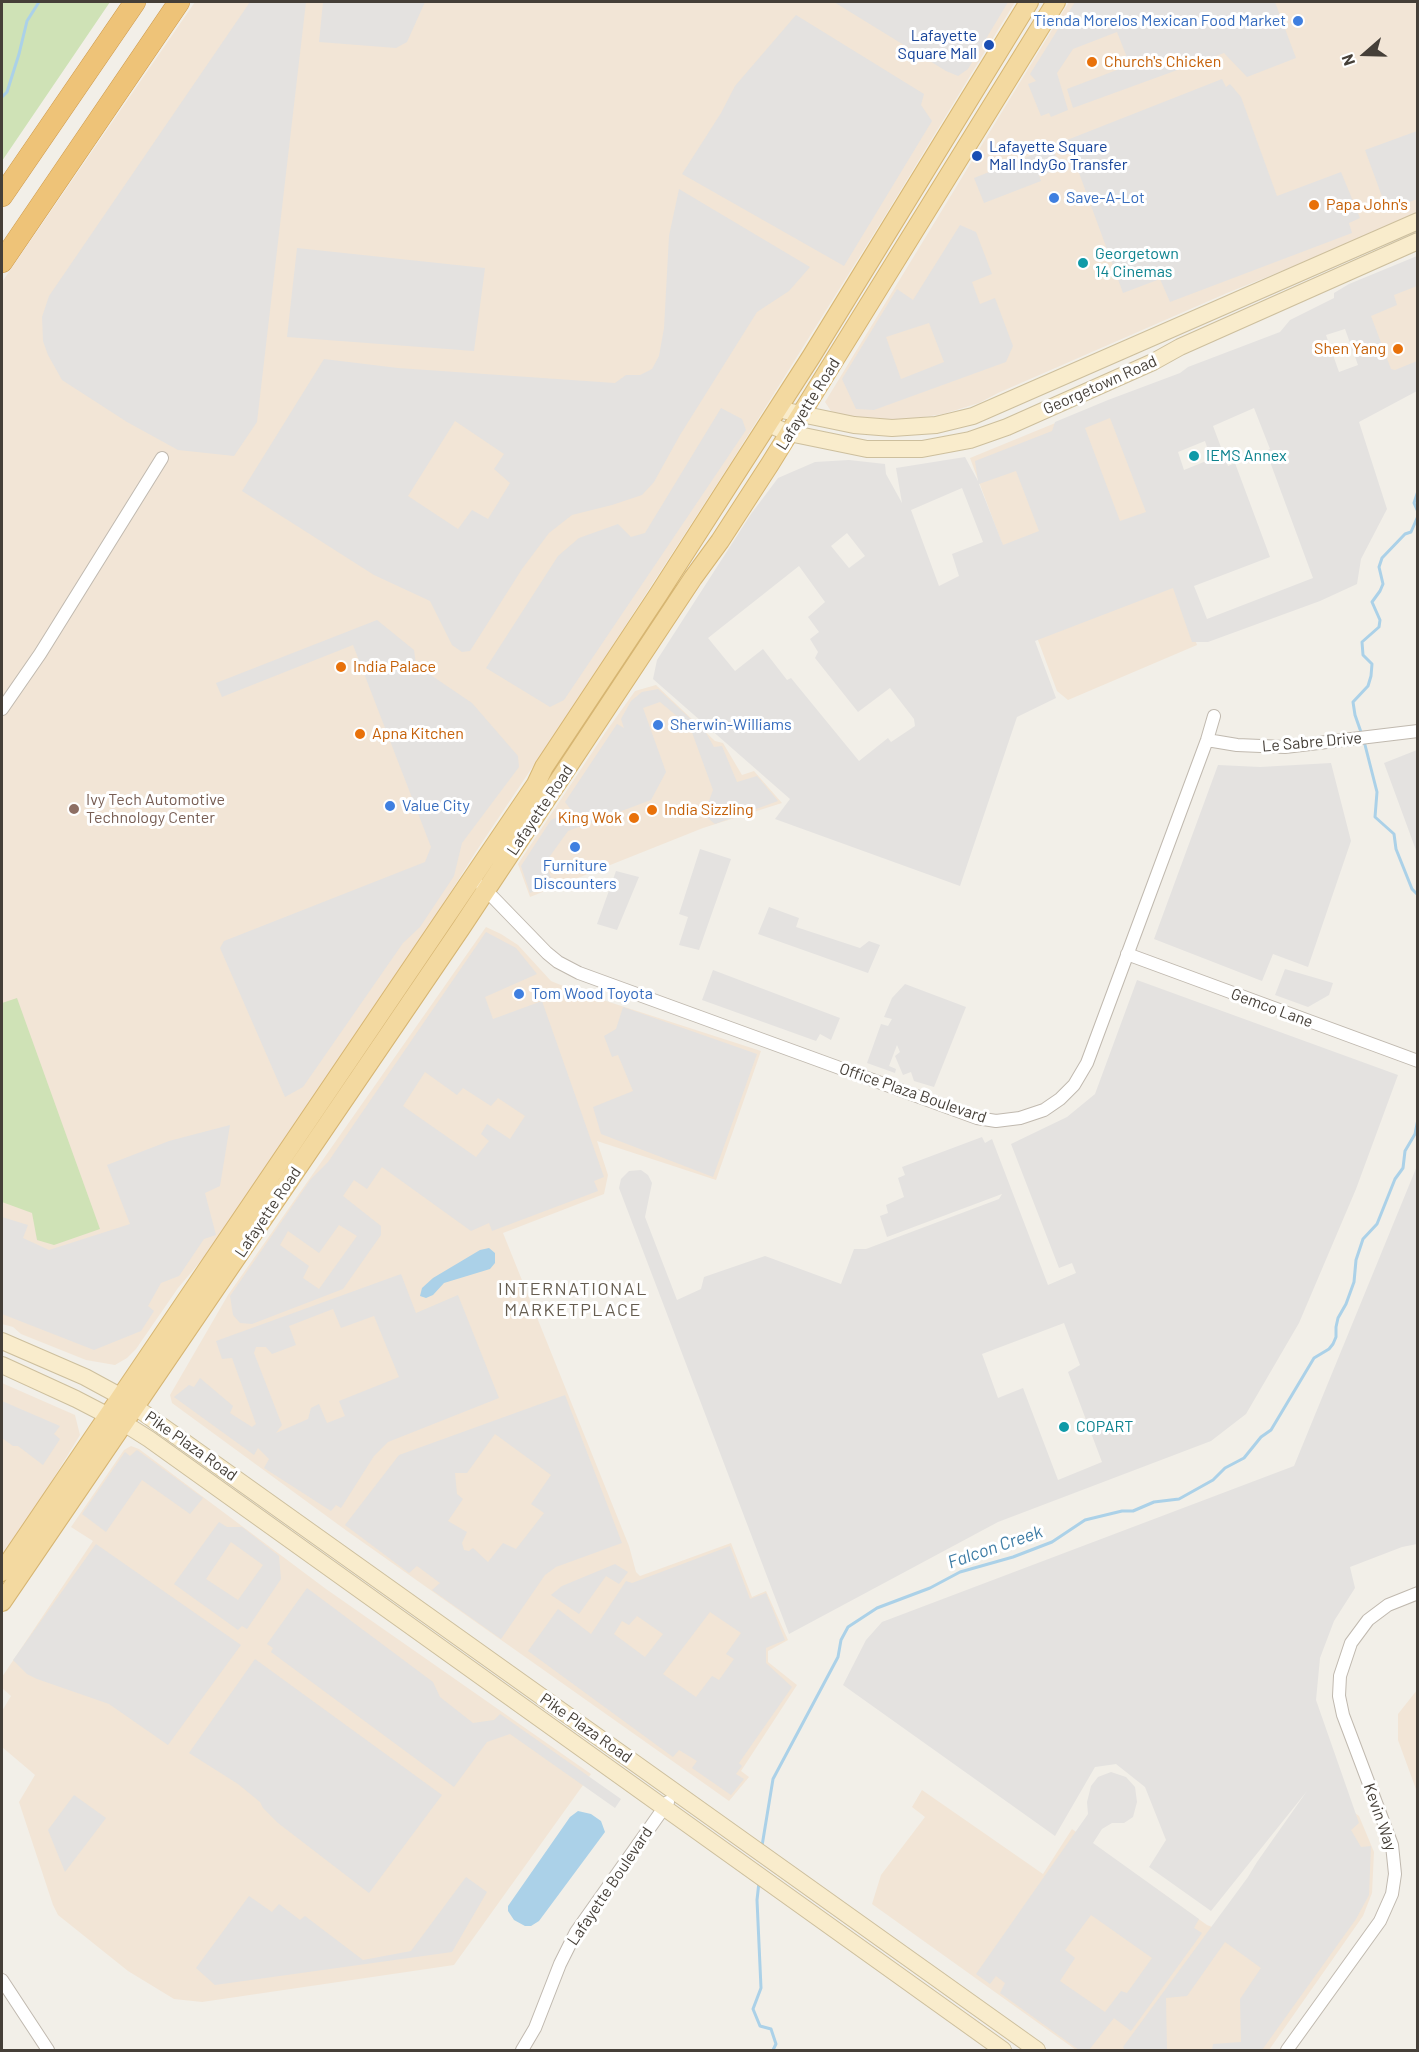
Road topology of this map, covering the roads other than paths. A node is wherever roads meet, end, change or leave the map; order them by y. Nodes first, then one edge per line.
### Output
1 (135, 2) edge
2 (179, 2) edge
3 (1029, 2) edge
4 (1056, 2) edge
5 (2, 196) edge
6 (1418, 221) edge
7 (1418, 241) edge
8 (2, 262) edge
9 (802, 413) junction
10 (772, 417) junction
11 (789, 433) junction
12 (162, 458) dead end
13 (2, 709) edge
14 (1214, 716) dead end
15 (1418, 731) edge
16 (1207, 740) junction
17 (472, 877) junction
18 (486, 889) junction
19 (1127, 954) junction
20 (1414, 1060) edge
21 (2, 1341) edge
22 (2, 1365) edge
23 (120, 1396) junction
24 (136, 1407) junction
25 (108, 1415) junction
26 (124, 1423) junction
27 (325, 1541) junction
28 (314, 1557) junction
29 (2, 1572) edge
30 (1418, 1593) edge
31 (2, 1602) edge
32 (412, 1605) junction
33 (402, 1620) junction
34 (675, 1791) junction
35 (664, 1808) junction
36 (2, 1980) edge
37 (48, 2050) edge
38 (522, 2050) edge
39 (1003, 2050) edge
40 (1037, 2050) edge
41 (1287, 2050) edge

1 - 5 highway
2 - 8 highway
3 - 10 main road, Lafayette Road
4 - 9 main road, Lafayette Road
6 - 9 main road, Georgetown Road
7 - 11 main road, Georgetown Road
9 - 10 main road, Georgetown Road
9 - 11 main road, Lafayette Road
10 - 11 main road, Georgetown Road
10 - 17 main road, Lafayette Road
11 - 18 main road, Lafayette Road
12 - 13 street
14 - 16 street, Office Plaza Boulevard
15 - 16 street, Le Sabre Drive
16 - 19 street, Office Plaza Boulevard
17 - 18 street, Office Plaza Boulevard
17 - 23 main road, Lafayette Road
18 - 19 street, Office Plaza Boulevard
18 - 24 main road, Lafayette Road
19 - 20 street, Gemco Lane
21 - 23 main road
22 - 25 main road
23 - 24 main road
23 - 25 main road, Lafayette Road
24 - 26 main road, Lafayette Road
24 - 27 main road, Pike Plaza Road
25 - 26 main road
25 - 29 main road, Lafayette Road
26 - 28 main road, Pike Plaza Road
26 - 31 main road, Lafayette Road
27 - 28 main road
27 - 32 main road, Pike Plaza Road
28 - 33 main road, Pike Plaza Road
30 - 41 street, Kevin Way
32 - 33 main road
32 - 34 main road, Pike Plaza Road
33 - 35 main road, Pike Plaza Road
34 - 35 street, Lafayette Boulevard
34 - 40 main road, Pike Plaza Road
35 - 38 street, Lafayette Boulevard
35 - 39 main road, Pike Plaza Road
36 - 37 street

